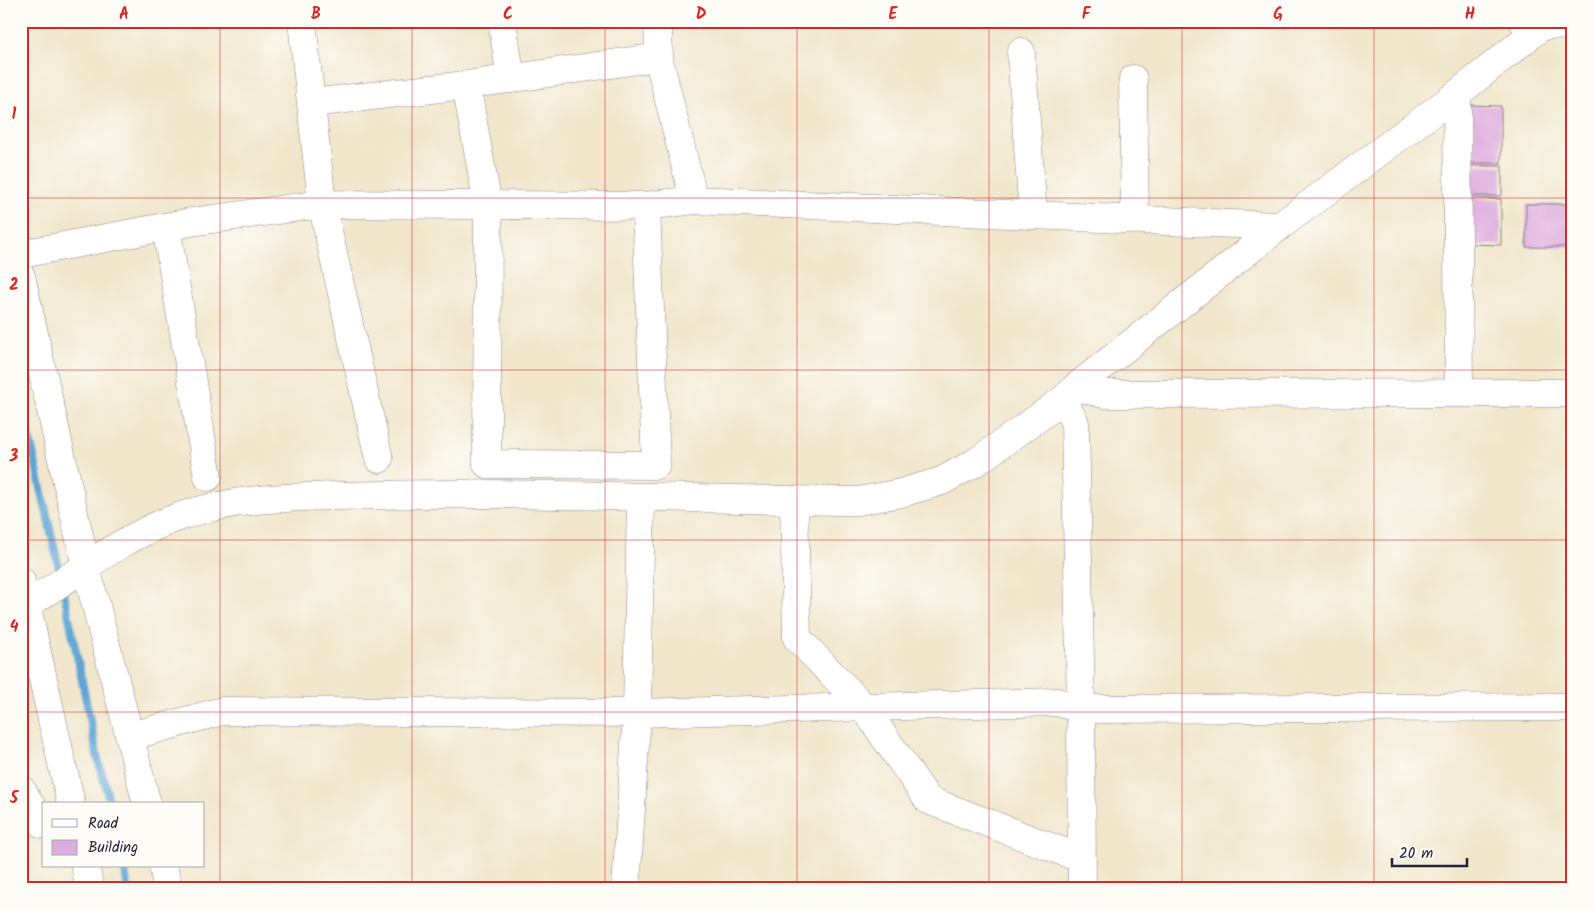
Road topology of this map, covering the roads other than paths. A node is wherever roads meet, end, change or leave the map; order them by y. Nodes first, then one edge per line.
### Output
1 (302, 21) edge
2 (502, 21) edge
3 (658, 21) edge
4 (1533, 23) edge
5 (1573, 26) edge
6 (1021, 52) dead end
7 (658, 57) junction
8 (511, 79) junction
9 (1133, 80) dead end
10 (466, 85) junction
11 (1456, 94) junction
12 (311, 103) junction
13 (694, 200) junction
14 (322, 204) junction
15 (488, 205) junction
16 (646, 206) junction
17 (1033, 215) junction
18 (1135, 220) junction
19 (1280, 226) junction
20 (166, 228) junction
21 (21, 254) edge
22 (21, 276) edge
23 (1069, 393) junction
24 (1460, 393) junction
25 (1573, 393) edge
26 (380, 459) dead end
27 (208, 477) dead end
28 (641, 497) junction
29 (794, 501) junction
30 (86, 567) junction
31 (26, 598) edge
32 (863, 706) junction
33 (1573, 707) edge
34 (1081, 709) junction
35 (637, 713) junction
36 (131, 736) junction
37 (21, 790) edge
38 (71, 802) edge
39 (147, 802) edge
40 (42, 824) edge
41 (1082, 858) junction
42 (85, 868) edge
43 (163, 868) edge
44 (90, 889) edge
45 (168, 889) edge
46 (626, 889) edge
47 (1082, 889) edge

1 - 12 street
2 - 8 street
3 - 7 street
4 - 5 street
4 - 11 street
6 - 17 street
7 - 8 street
7 - 13 street
8 - 10 street
9 - 18 street
10 - 12 street
10 - 15 street
11 - 19 street
11 - 24 street
12 - 14 street
13 - 16 street
13 - 17 street
14 - 15 street
14 - 20 street
14 - 26 street
15 - 16 street
15 - 16 street
17 - 18 street
18 - 19 street
19 - 23 street
20 - 21 street
20 - 27 street
22 - 30 street
23 - 24 street
23 - 29 street
23 - 34 street
24 - 25 street
28 - 29 street
28 - 30 street
28 - 35 street
29 - 32 street
30 - 31 street
30 - 36 street
31 - 38 street
32 - 34 street
32 - 35 street
32 - 41 street
33 - 34 street
34 - 41 street
35 - 36 street
35 - 46 street
36 - 39 street
37 - 40 street
41 - 47 street
42 - 44 street
43 - 45 street

